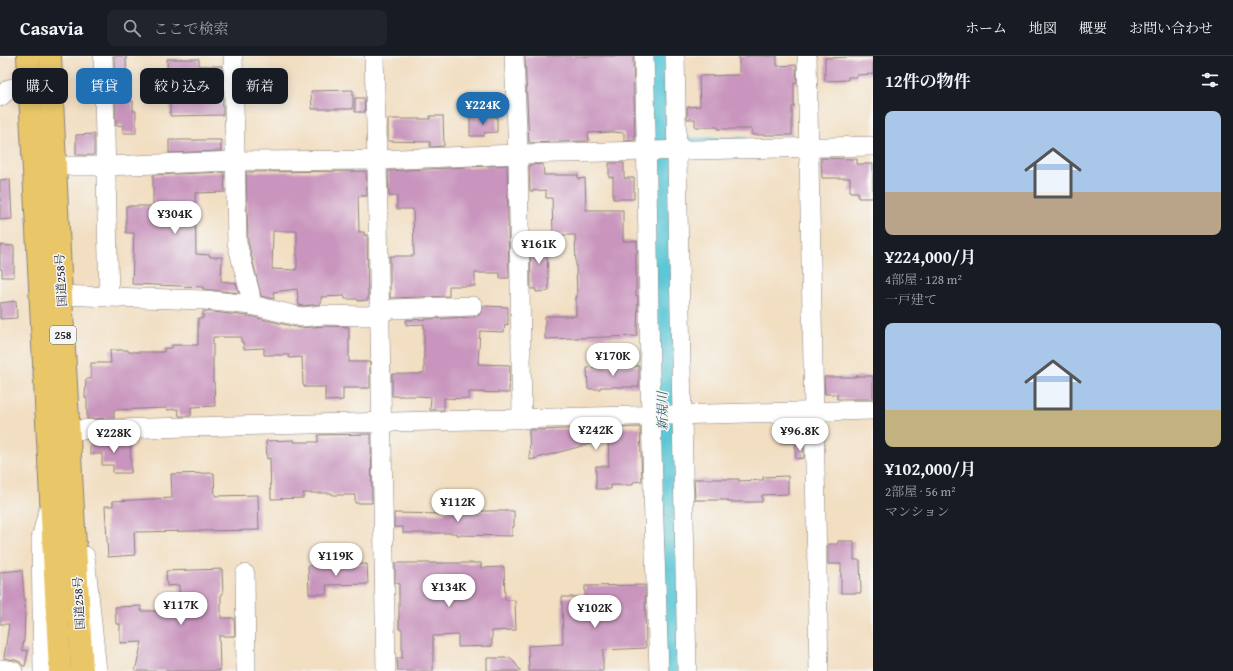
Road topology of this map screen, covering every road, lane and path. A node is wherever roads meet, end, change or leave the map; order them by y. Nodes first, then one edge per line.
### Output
1 (28, 56) edge
2 (50, 56) edge
3 (103, 56) edge
4 (233, 56) edge
5 (374, 56) edge
6 (514, 56) edge
7 (644, 56) edge
8 (675, 56) edge
9 (807, 56) edge
10 (33, 68) edge
11 (46, 68) edge
12 (12, 89) edge
13 (0, 97) edge
14 (41, 104) edge
15 (44, 104) edge
16 (676, 146) junction
17 (873, 146) edge
18 (808, 147) junction
19 (648, 152) junction
20 (518, 154) junction
21 (378, 160) junction
22 (236, 161) junction
23 (55, 166) junction
24 (105, 166) junction
25 (61, 295) junction
26 (109, 297) junction
27 (251, 305) junction
28 (473, 306) dead end
29 (380, 313) junction
30 (873, 410) edge
31 (814, 412) junction
32 (652, 416) junction
33 (680, 416) junction
34 (522, 419) junction
35 (382, 423) junction
36 (69, 430) junction
37 (51, 499) junction
38 (73, 509) junction
39 (245, 574) dead end
40 (0, 669) edge
41 (13, 671) edge
42 (43, 671) edge
43 (60, 671) edge
44 (82, 671) edge
45 (97, 671) edge
46 (246, 671) edge
47 (386, 671) edge
48 (659, 671) edge
49 (687, 671) edge
50 (819, 671) edge

1 - 10 highway, 国道258号 / 258
2 - 11 highway, 国道258号 / 258
3 - 24 street
4 - 22 street
5 - 21 street
6 - 20 street
7 - 19 street
8 - 16 street
9 - 18 street
12 - 13 street
14 - 37 highway, 国道258号 / 258
15 - 23 highway, 国道258号 / 258
16 - 18 street
16 - 19 street
16 - 33 street
17 - 18 street
18 - 31 street
19 - 20 street
19 - 32 street
20 - 21 street
20 - 34 street
21 - 22 street
21 - 29 street
22 - 24 street
22 - 27 street
23 - 24 street
23 - 25 highway, 国道258号 / 258
24 - 26 street
25 - 26 street
25 - 36 highway, 国道258号 / 258
26 - 27 street
27 - 29 street
28 - 29 street
29 - 35 street
30 - 31 street
31 - 33 street
31 - 50 street
32 - 33 street
32 - 34 street
32 - 48 street
33 - 49 street
34 - 35 street
35 - 36 street
35 - 47 street
36 - 38 highway, 国道258号 / 258
37 - 42 street
37 - 43 highway, 国道258号 / 258
38 - 44 highway, 国道258号 / 258
38 - 45 street
39 - 46 street
40 - 41 street

